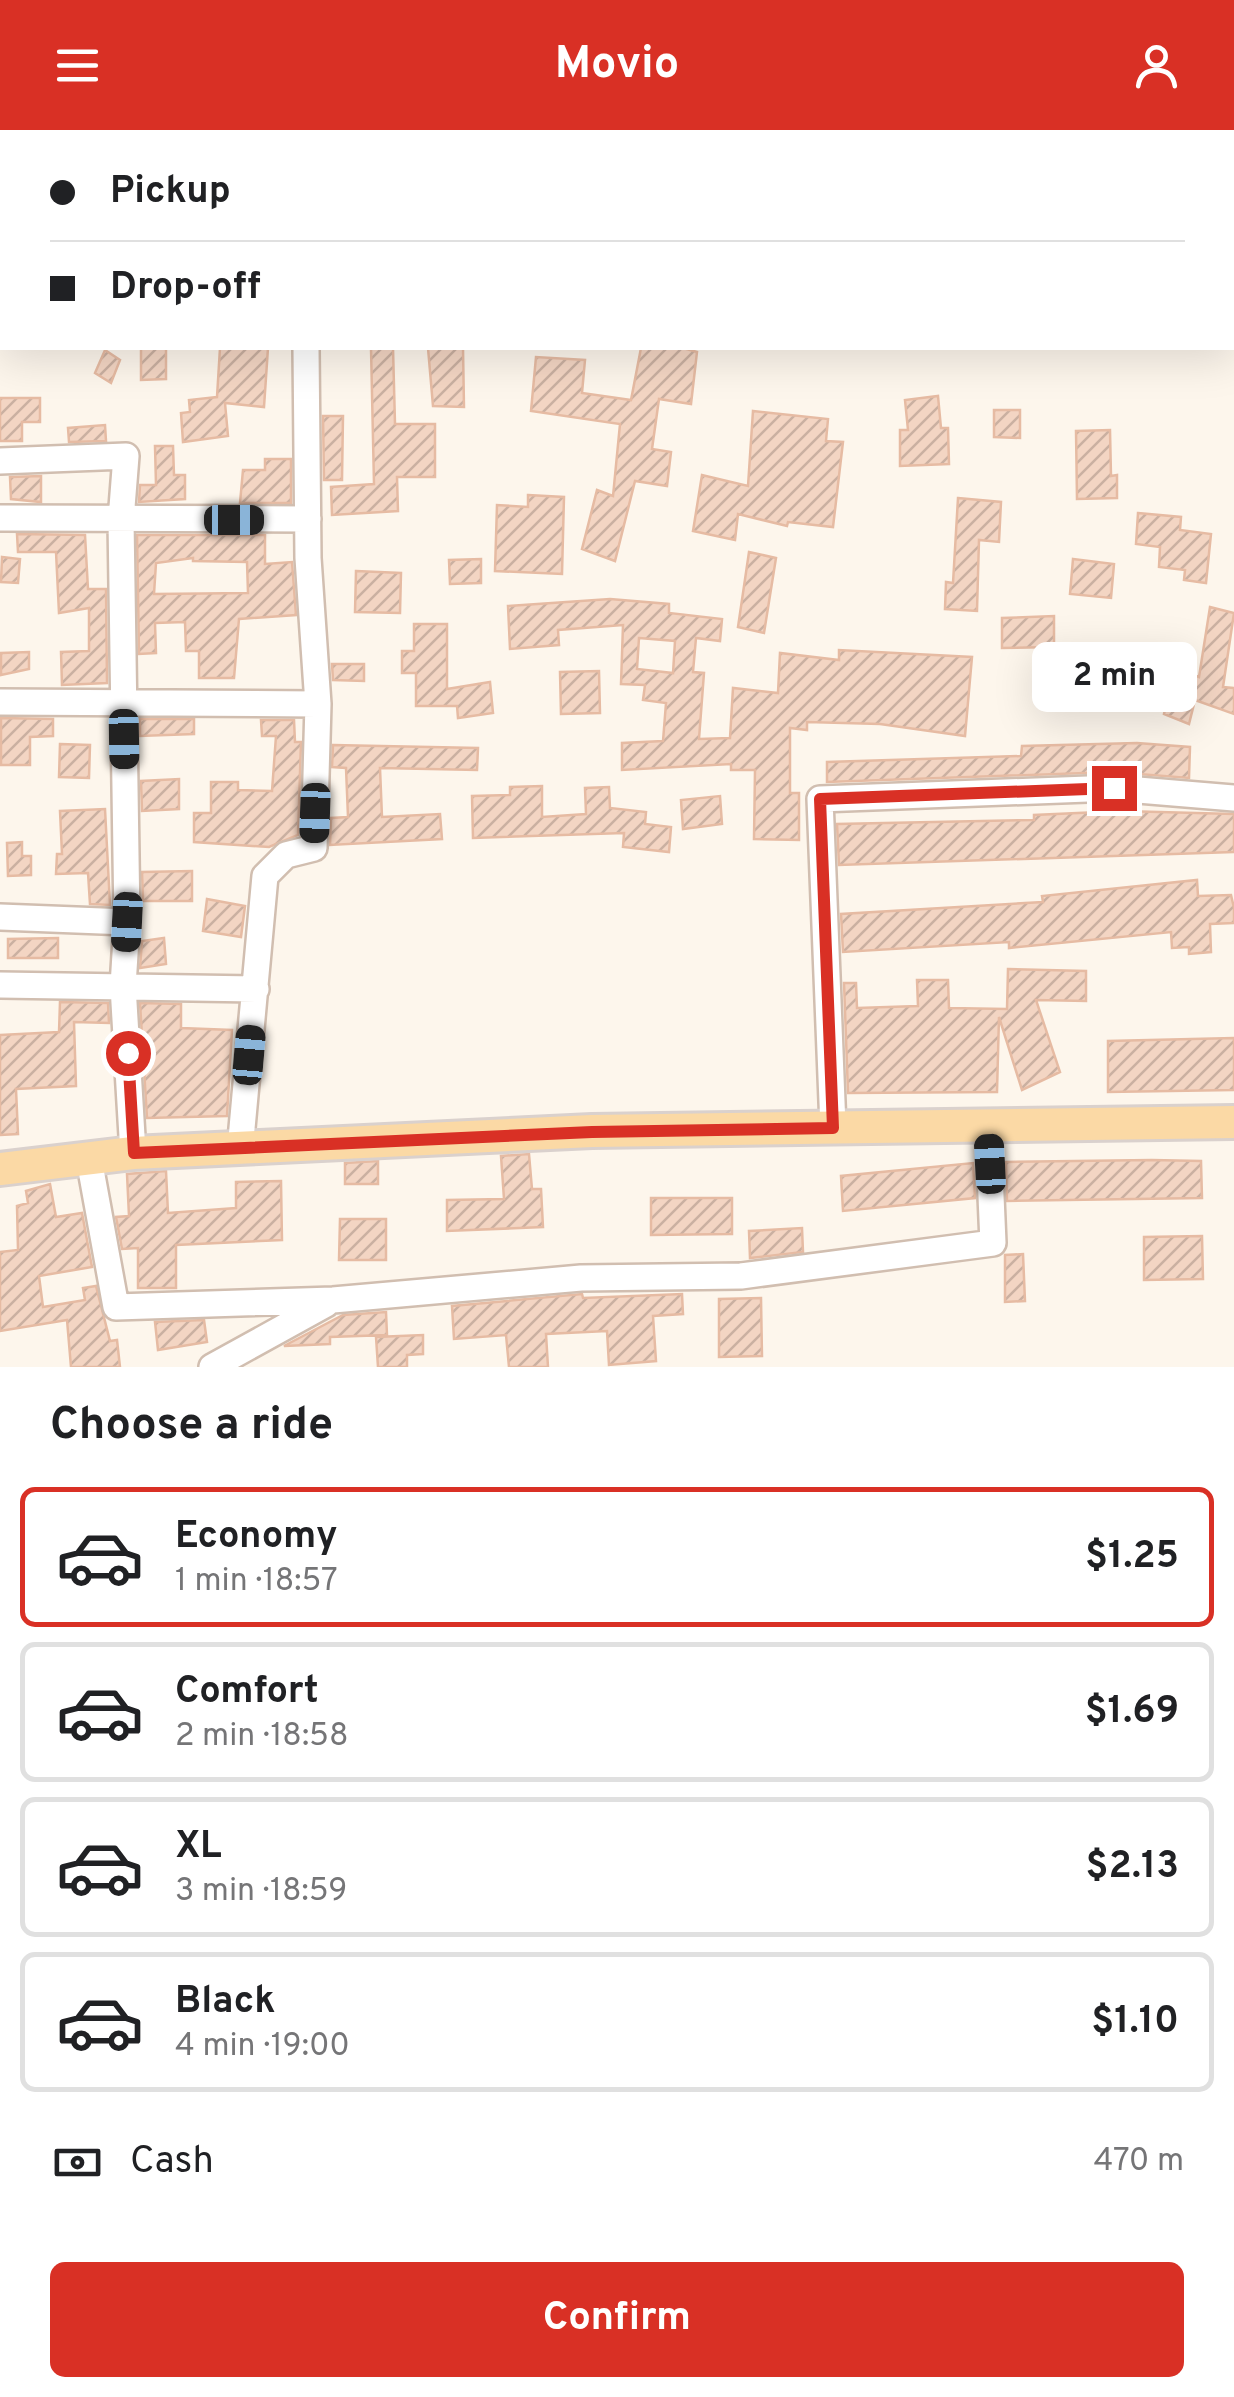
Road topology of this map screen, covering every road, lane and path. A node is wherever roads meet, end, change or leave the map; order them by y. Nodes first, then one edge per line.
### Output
1 (306, 350) edge
2 (0, 461) edge
3 (0, 518) edge
4 (308, 519) junction
5 (121, 520) junction
6 (0, 702) edge
7 (124, 703) junction
8 (318, 704) junction
9 (1234, 798) edge
10 (0, 917) edge
11 (127, 922) junction
12 (0, 985) edge
13 (124, 986) junction
14 (256, 990) junction
15 (1234, 1122) edge
16 (988, 1125) junction
17 (833, 1128) junction
18 (240, 1150) junction
19 (134, 1153) junction
20 (90, 1159) junction
21 (0, 1169) edge
22 (333, 1300) junction
23 (212, 1367) edge

1 - 4 street
2 - 5 street
3 - 5 street
4 - 5 street
4 - 8 street
5 - 7 street
6 - 7 street
7 - 8 street
7 - 11 street
8 - 14 street
9 - 17 street
10 - 11 street
11 - 13 street
12 - 13 street
13 - 14 street
13 - 19 street
14 - 18 street
15 - 16 main road
16 - 17 main road
16 - 22 street
17 - 18 main road
18 - 19 main road
19 - 20 main road
20 - 21 main road
20 - 22 street
22 - 23 street

